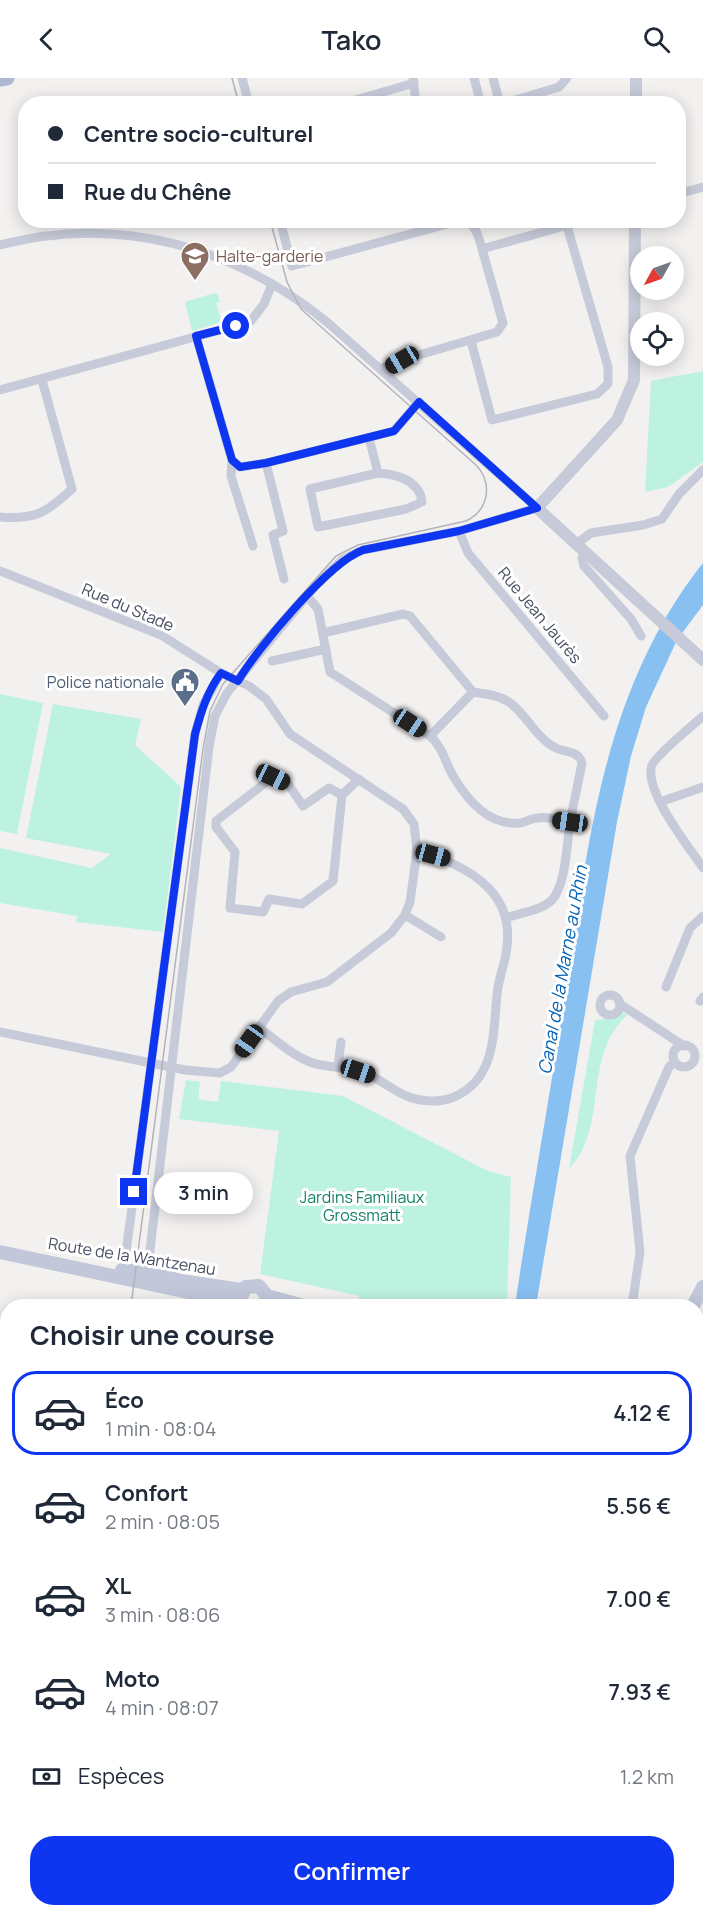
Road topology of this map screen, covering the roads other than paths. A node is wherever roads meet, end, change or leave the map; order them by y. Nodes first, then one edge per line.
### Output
1 (7, 78) edge
2 (242, 78) edge
3 (474, 78) edge
4 (493, 78) edge
5 (567, 78) edge
6 (636, 78) edge
7 (0, 79) edge
8 (414, 81) edge
9 (247, 96) edge
10 (367, 96) edge
11 (415, 96) edge
12 (479, 96) edge
13 (499, 96) edge
14 (528, 96) edge
15 (636, 96) edge
16 (703, 187) edge
17 (686, 192) edge
18 (282, 228) edge
19 (418, 228) edge
20 (474, 228) edge
21 (560, 228) edge
22 (568, 228) edge
23 (636, 228) edge
24 (0, 245) edge
25 (482, 249) junction
26 (272, 284) junction
27 (196, 336) junction
28 (471, 341) junction
29 (381, 369) junction
30 (42, 380) junction
31 (0, 390) edge
32 (419, 402) junction
33 (369, 438) junction
34 (232, 460) junction
35 (266, 463) junction
36 (703, 470) edge
37 (378, 473) junction
38 (537, 508) junction
39 (0, 517) edge
40 (459, 531) junction
41 (253, 546) dead end
42 (581, 549) junction
43 (0, 571) edge
44 (284, 579) dead end
45 (308, 596) junction
46 (323, 633) junction
47 (641, 636) dead end
48 (326, 649) junction
49 (703, 660) edge
50 (272, 662) dead end
51 (221, 673) junction
52 (238, 681) junction
53 (474, 692) junction
54 (604, 716) dead end
55 (703, 716) edge
56 (430, 735) junction
57 (359, 779) junction
58 (703, 787) edge
59 (342, 795) junction
60 (660, 802) junction
61 (570, 822) junction
62 (703, 848) edge
63 (417, 850) junction
64 (694, 855) junction
65 (703, 868) edge
66 (405, 915) junction
67 (703, 916) edge
68 (508, 917) junction
69 (441, 937) dead end
70 (666, 987) dead end
71 (620, 1004) dead end
72 (258, 1027) junction
73 (0, 1032) edge
74 (341, 1042) dead end
75 (684, 1046) junction
76 (694, 1053) junction
77 (703, 1059) edge
78 (152, 1062) junction
79 (675, 1062) junction
80 (338, 1066) junction
81 (172, 1067) junction
82 (0, 1252) edge
83 (123, 1275) junction
84 (146, 1279) junction
85 (237, 1299) edge
86 (243, 1299) edge
87 (266, 1299) edge
88 (633, 1299) edge

1 - 7 main road
2 - 9 street
3 - 12 street
4 - 13 street
5 - 14 street
6 - 15 street
8 - 10 street
8 - 11 street
16 - 17 street
18 - 19 street
20 - 25 street
21 - 25 street
22 - 28 street
23 - 38 street
24 - 26 street
25 - 28 street
26 - 27 street
26 - 29 street
27 - 30 street
27 - 34 street
28 - 29 street
29 - 32 street
30 - 31 street
30 - 39 street
32 - 33 street
32 - 38 street
33 - 35 street
33 - 37 street
34 - 35 street
34 - 41 street
35 - 44 street
36 - 42 street
37 - 37 street
38 - 40 street
38 - 42 street
40 - 45 street
40 - 54 street, Rue Jean Jaurès
42 - 47 street
42 - 49 street
43 - 51 street, Rue du Stade
45 - 46 street
45 - 52 street
46 - 48 street
46 - 53 street
48 - 50 street
48 - 56 street
51 - 52 street, Rue du Stade
51 - 78 street
52 - 57 street, Rue du Stade
52 - 81 street
53 - 56 street
53 - 61 street
55 - 60 street
56 - 61 street
57 - 59 street
57 - 63 street, Rue du Stade
58 - 60 street
59 - 59 street
60 - 64 street
61 - 68 street
62 - 64 street
63 - 66 street, Rue du Stade
63 - 68 street
64 - 65 street
66 - 69 street
66 - 72 street
67 - 70 street
68 - 80 street
71 - 75 street
72 - 80 street
72 - 81 street
73 - 78 street
74 - 80 street
75 - 76 street
75 - 79 street
76 - 77 street
76 - 79 street
78 - 81 street
78 - 83 street
79 - 88 street
81 - 84 street
82 - 83 main road, Route de la Wantzenau
83 - 84 main road, Route de la Wantzenau
84 - 85 main road, Route de la Wantzenau
86 - 87 main road, Route de la Wantzenau

